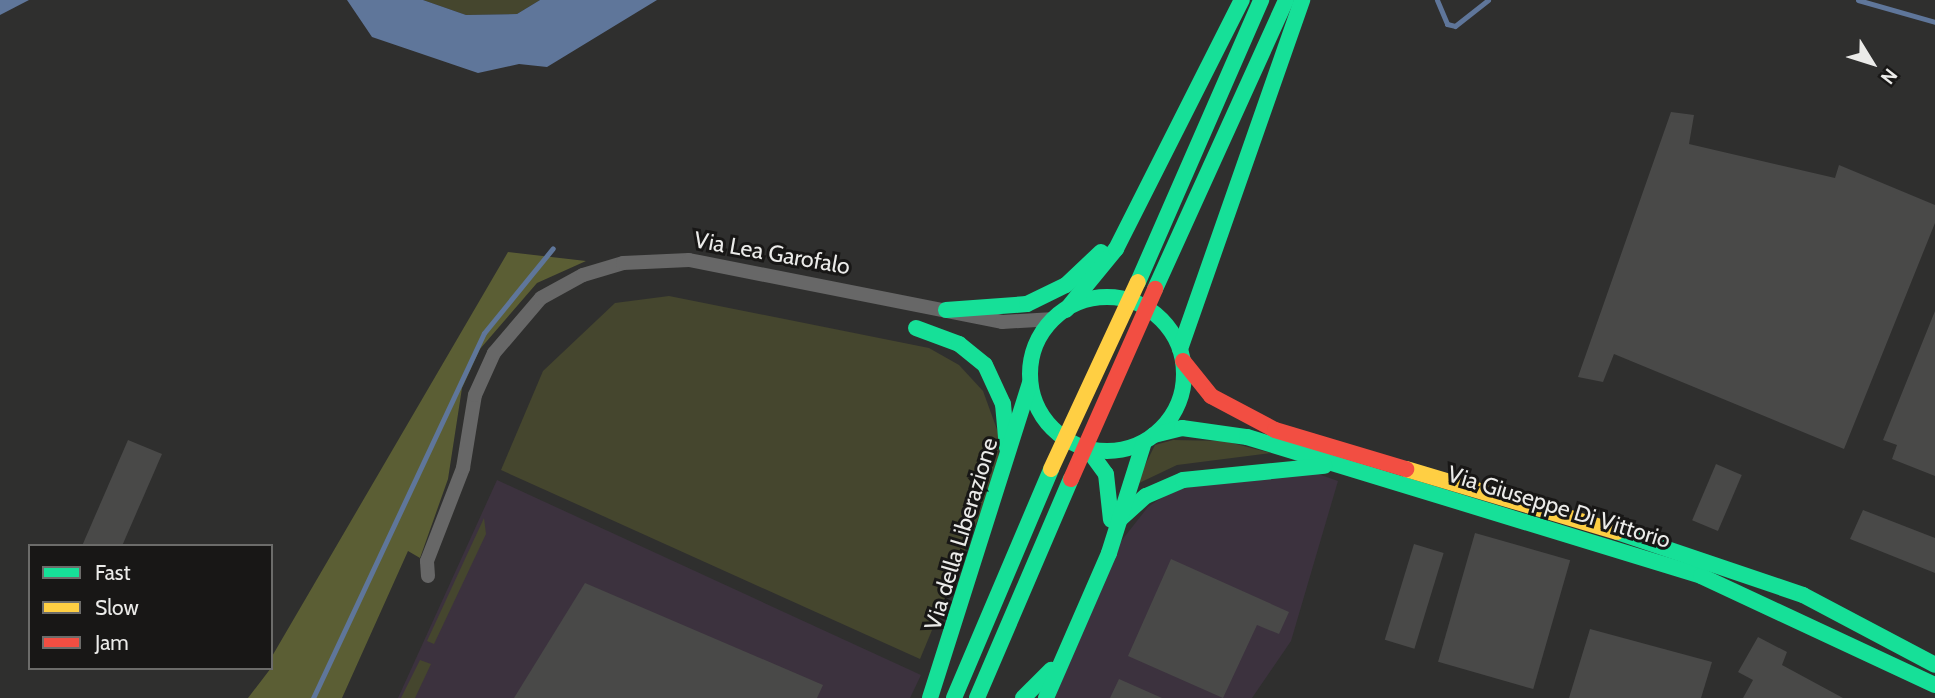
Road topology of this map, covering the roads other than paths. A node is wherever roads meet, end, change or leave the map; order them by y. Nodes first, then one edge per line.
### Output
1 (1242, 0) edge
2 (1261, 0) edge
3 (1286, 0) edge
4 (1302, 0) edge
5 (1161, 158) junction
6 (946, 310) junction
7 (1060, 314) junction
8 (916, 328) dead end
9 (1181, 355) junction
10 (1031, 382) junction
11 (1149, 439) junction
12 (1087, 448) junction
13 (1008, 462) junction
14 (1340, 466) junction
15 (1118, 520) junction
16 (1112, 542) junction
17 (428, 576) dead end
18 (1060, 654) junction
19 (1935, 665) edge
20 (1935, 685) edge
21 (930, 698) edge
22 (954, 698) edge
23 (977, 698) edge
24 (1023, 698) edge
25 (1037, 698) edge
26 (1046, 698) edge

1 - 5 main road
2 - 22 main road, bridge
3 - 23 main road, bridge
4 - 9 main road
5 - 6 main road
5 - 7 main road
6 - 7 street, Via Lea Garofalo
6 - 17 street, Via Lea Garofalo
7 - 9 main road
7 - 10 main road
8 - 13 main road
9 - 11 main road
9 - 19 main road, Via Giuseppe Di Vittorio
10 - 12 main road
10 - 13 main road, Via della Liberazione
11 - 12 main road
11 - 14 main road, Via Giuseppe Di Vittorio
11 - 15 main road
12 - 16 main road
13 - 21 main road, Via della Liberazione
14 - 15 main road
14 - 20 main road, Via Giuseppe Di Vittorio
15 - 16 main road
16 - 18 main road
18 - 24 main road
18 - 26 main road
24 - 25 main road

